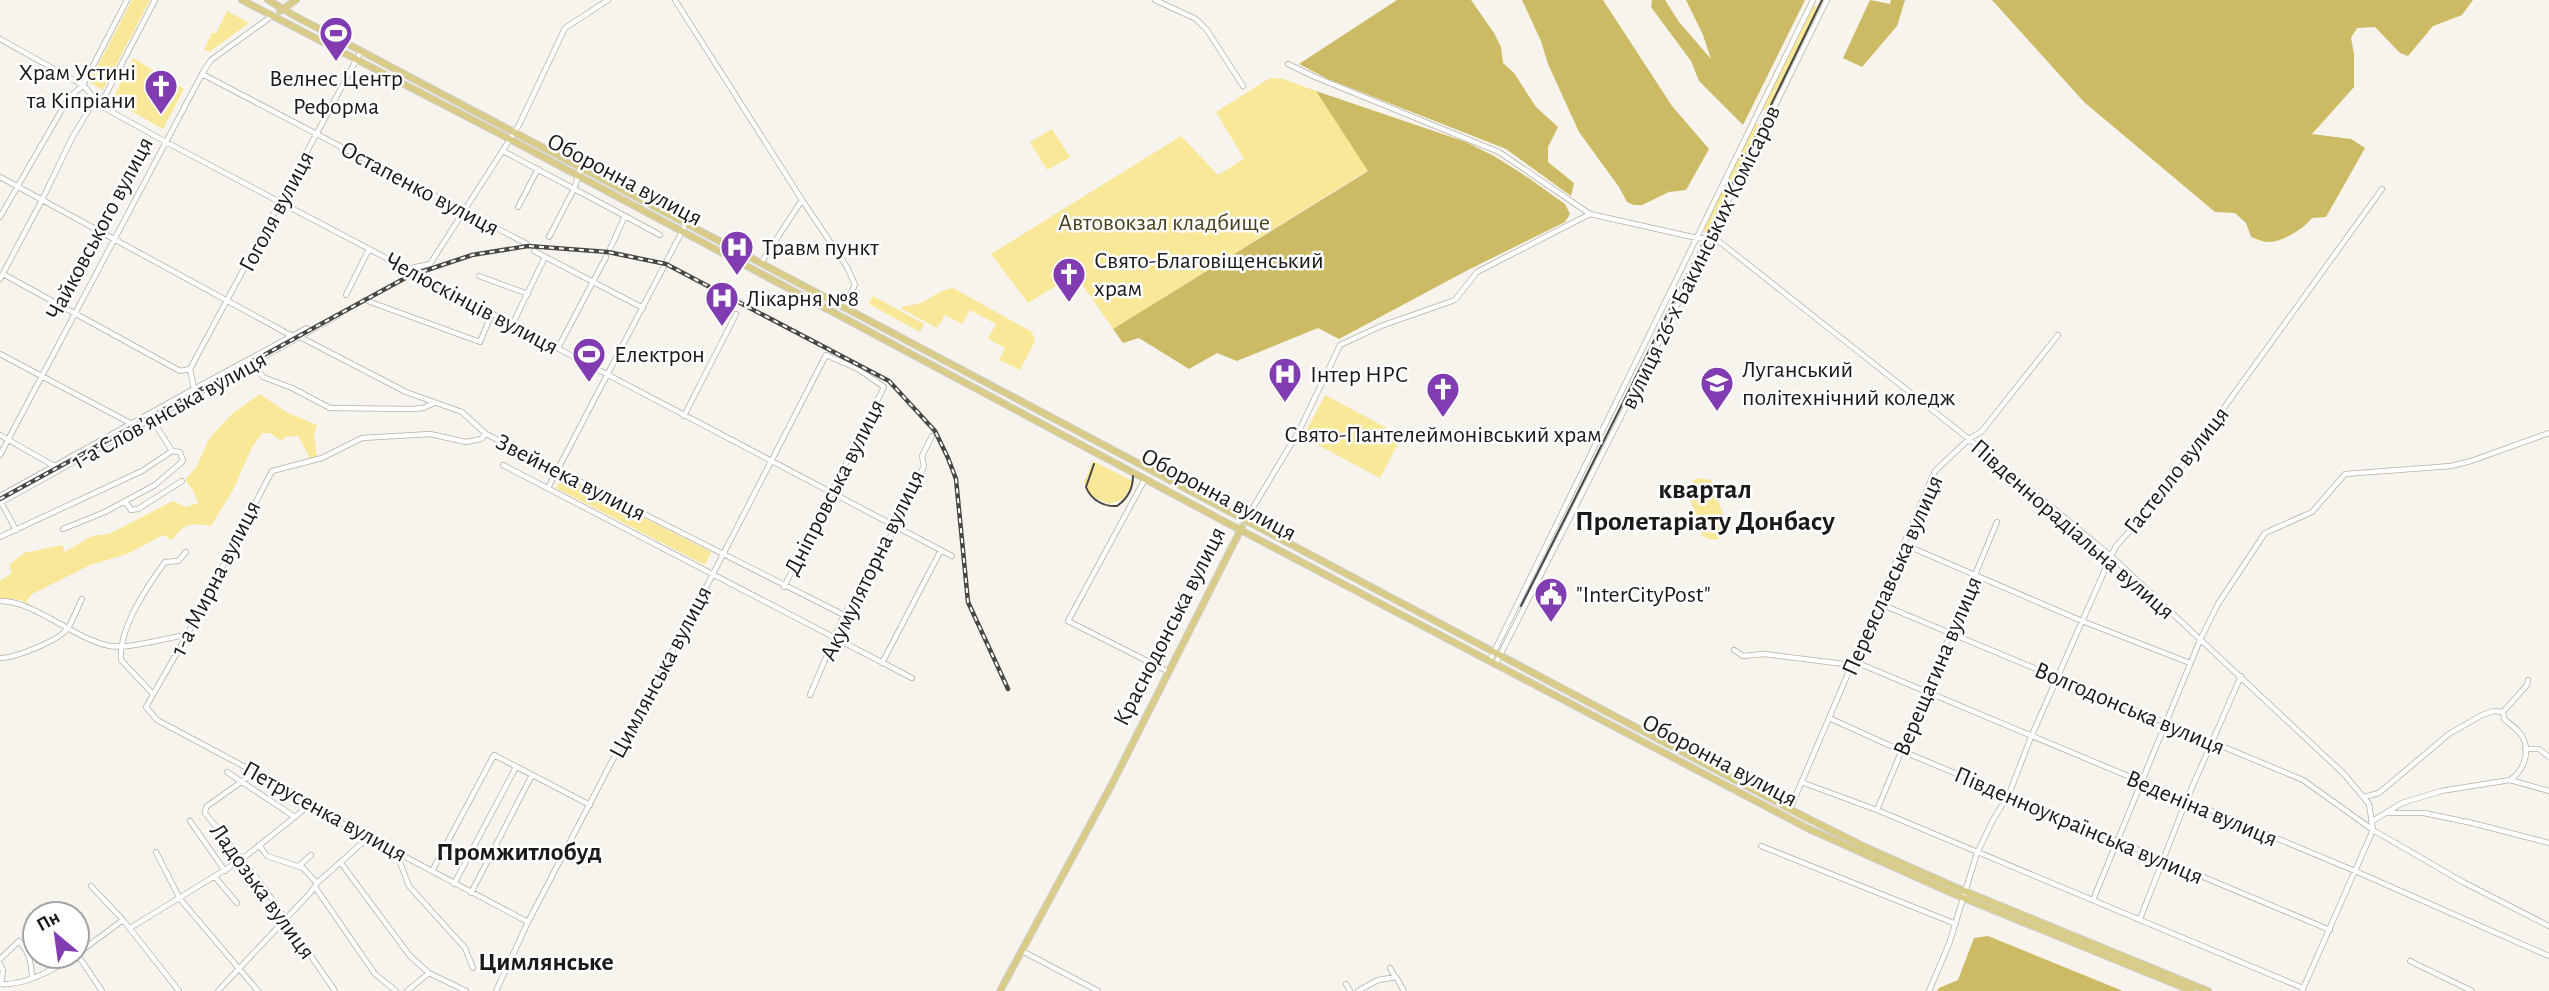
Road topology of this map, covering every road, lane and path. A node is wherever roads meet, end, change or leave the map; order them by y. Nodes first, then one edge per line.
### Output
1 (127, 0) edge
2 (155, 0) edge
3 (242, 0) edge
4 (268, 0) edge
5 (296, 0) edge
6 (608, 0) edge
7 (675, 0) edge
8 (1155, 0) edge
9 (1827, 0) edge
10 (1813, 1) edge
11 (1824, 8) junction
12 (282, 10) junction
13 (273, 15) junction
14 (0, 39) edge
15 (361, 51) junction
16 (356, 59) junction
17 (1288, 64) dead end
18 (202, 74) junction
19 (83, 85) junction
20 (1243, 86) dead end
21 (98, 101) junction
22 (514, 132) junction
23 (317, 133) junction
24 (509, 139) junction
25 (166, 142) junction
26 (503, 151) junction
27 (581, 168) junction
28 (538, 169) junction
29 (578, 176) junction
30 (0, 177) edge
31 (16, 186) junction
32 (574, 189) junction
33 (2382, 189) dead end
34 (42, 200) junction
35 (802, 200) junction
36 (280, 201) junction
37 (518, 207) dead end
38 (465, 212) junction
39 (1590, 214) junction
40 (625, 216) junction
41 (0, 217) edge
42 (686, 223) junction
43 (682, 231) junction
44 (660, 235) dead end
45 (549, 237) dead end
46 (1697, 238) junction
47 (1710, 238) junction
48 (116, 239) junction
49 (527, 244) dead end
50 (369, 249) junction
51 (610, 250) dead end
52 (534, 251) dead end
53 (545, 257) junction
54 (606, 257) dead end
55 (761, 263) junction
56 (407, 269) junction
57 (1, 276) edge
58 (479, 276) dead end
59 (593, 281) junction
60 (528, 294) junction
61 (346, 295) dead end
62 (229, 299) junction
63 (365, 300) dead end
64 (643, 308) junction
65 (843, 308) junction
66 (492, 313) junction
67 (75, 314) junction
68 (736, 314) dead end
69 (337, 316) dead end
70 (513, 323) junction
71 (307, 328) dead end
72 (2058, 335) dead end
73 (292, 336) junction
74 (300, 337) junction
75 (558, 348) junction
76 (0, 354) edge
77 (826, 355) joint
78 (255, 364) junction
79 (190, 369) junction
80 (606, 375) junction
81 (42, 376) junction
82 (194, 389) junction
83 (435, 403) junction
84 (684, 416) junction
85 (152, 419) junction
86 (132, 424) junction
87 (2549, 433) edge
88 (0, 435) edge
89 (486, 435) junction
90 (932, 436) dead end
91 (8, 439) junction
92 (1969, 439) junction
93 (172, 451) junction
94 (0, 455) edge
95 (771, 462) junction
96 (503, 465) dead end
97 (54, 467) junction
98 (556, 469) junction
99 (1145, 479) junction
100 (182, 481) dead end
101 (548, 488) junction
102 (833, 493) junction
103 (0, 500) edge
104 (125, 502) junction
105 (1246, 519) junction
106 (1997, 522) dead end
107 (896, 527) junction
108 (64, 529) dead end
109 (1241, 529) junction
110 (16, 530) junction
111 (0, 537) edge
112 (1903, 544) junction
113 (941, 550) junction
114 (186, 552) dead end
115 (722, 554) junction
116 (952, 556) dead end
117 (2111, 556) junction
118 (713, 573) junction
119 (1976, 575) junction
120 (783, 587) junction
121 (82, 599) dead end
122 (1518, 599) junction
123 (0, 601) edge
124 (1878, 603) junction
125 (1527, 604) junction
126 (845, 615) junction
127 (2082, 621) junction
128 (67, 629) junction
129 (1951, 634) junction
130 (187, 635) junction
131 (836, 639) junction
132 (2200, 640) junction
133 (120, 647) junction
134 (1734, 650) dead end
135 (0, 658) edge
136 (1495, 658) junction
137 (882, 663) junction
138 (1852, 663) junction
139 (2190, 663) junction
140 (1167, 671) junction
141 (2241, 676) junction
142 (912, 678) dead end
143 (2058, 678) junction
144 (2528, 680) dead end
145 (1926, 692) junction
146 (153, 694) junction
147 (810, 695) dead end
148 (2503, 712) junction
149 (1829, 718) junction
150 (2165, 722) junction
151 (2031, 737) junction
152 (2211, 743) junction
153 (2525, 749) junction
154 (1902, 751) junction
155 (2549, 757) edge
156 (516, 766) junction
157 (227, 772) dead end
158 (255, 772) junction
159 (532, 775) junction
160 (2510, 780) junction
161 (243, 781) junction
162 (1801, 782) junction
163 (2141, 782) junction
164 (2549, 791) edge
165 (2009, 794) junction
166 (2364, 797) junction
167 (2186, 801) junction
168 (312, 803) junction
169 (590, 805) junction
170 (1790, 809) junction
171 (1877, 810) junction
172 (2386, 813) junction
173 (295, 817) junction
174 (190, 821) dead end
175 (2371, 822) junction
176 (2373, 831) junction
177 (369, 837) junction
178 (2118, 842) junction
179 (2549, 843) edge
180 (259, 845) junction
181 (1761, 846) dead end
182 (396, 851) junction
183 (156, 852) dead end
184 (1977, 853) junction
185 (311, 855) dead end
186 (241, 860) junction
187 (2162, 861) junction
188 (341, 863) junction
189 (299, 866) junction
190 (225, 871) junction
191 (432, 871) junction
192 (2355, 871) junction
193 (215, 877) junction
194 (454, 884) junction
195 (316, 885) junction
196 (91, 886) dead end
197 (471, 893) junction
198 (1965, 895) junction
199 (180, 899) junction
200 (2093, 900) junction
201 (237, 903) dead end
202 (286, 919) junction
203 (2140, 919) junction
204 (124, 920) junction
205 (528, 922) junction
206 (1956, 924) junction
207 (2549, 926) edge
208 (130, 928) junction
209 (2330, 930) junction
210 (91, 944) edge
211 (1022, 951) junction
212 (2549, 956) edge
213 (2410, 961) dead end
214 (0, 962) edge
215 (473, 968) dead end
216 (1390, 968) dead end
217 (52, 970) edge
218 (87, 970) edge
219 (239, 970) junction
220 (429, 973) junction
221 (32, 976) junction
222 (1396, 978) junction
223 (1, 984) edge
224 (1346, 984) dead end
225 (11, 985) junction
226 (2303, 990) edge
227 (14, 991) edge
228 (102, 991) edge
229 (179, 991) edge
230 (218, 991) edge
231 (258, 991) edge
232 (335, 991) edge
233 (396, 991) edge
234 (407, 991) edge
235 (466, 991) edge
236 (496, 991) edge
237 (1000, 991) edge
238 (1098, 991) edge
239 (1350, 991) edge
240 (1358, 991) edge
241 (1404, 991) edge
242 (1929, 991) edge
243 (2192, 991) edge
244 (2208, 991) edge
245 (2472, 991) edge

1 - 19 street
2 - 21 street
3 - 13 main road, Оборонна вулиця
4 - 12 main road, Оборонна вулиця
5 - 12 main road, Чайковського вулиця
6 - 22 street
7 - 35 street
8 - 20 street
9 - 11 street, вулиця 26-х Бакинських Комісаров
10 - 11 street
10 - 46 street, вулиця 26-х Бакинських Комісаров
11 - 47 street, вулиця 26-х Бакинських Комісаров
12 - 13 main road, Чайковського вулиця
12 - 15 main road, Оборонна вулиця
13 - 16 main road, Оборонна вулиця
13 - 18 street, Чайковського вулиця
14 - 19 street, Челюскінців вулиця
15 - 16 street, Гоголя вулиця
15 - 22 main road, Оборонна вулиця
16 - 23 street, Гоголя вулиця
16 - 24 main road, Оборонна вулиця
17 - 39 street
18 - 23 street, Остапенко вулиця
18 - 25 street, Чайковського вулиця
19 - 21 street, Челюскінців вулиця
19 - 31 street
21 - 25 street, Челюскінців вулиця
21 - 34 street
22 - 24 street
22 - 27 main road, Оборонна вулиця
23 - 36 street, Гоголя вулиця
23 - 38 street, Остапенко вулиця
24 - 26 street
24 - 29 main road, Оборонна вулиця
25 - 36 street, Челюскінців вулиця
25 - 48 street, Чайковського вулиця
26 - 28 street
26 - 38 street
27 - 29 street
27 - 42 main road, Оборонна вулиця
28 - 32 street
28 - 37 street
29 - 32 street
29 - 43 main road, Оборонна вулиця
30 - 31 street
31 - 34 street
31 - 41 street
32 - 40 street
32 - 45 street
33 - 117 street, Гастелло вулиця
34 - 48 street
34 - 57 street
35 - 55 street
35 - 65 street
36 - 50 street, Челюскінців вулиця
36 - 62 street, Гоголя вулиця
38 - 49 street, Остапенко вулиця
38 - 56 street
39 - 46 street
39 - 105 street, Краснодонська вулиця
40 - 44 street
40 - 51 street
42 - 43 street
42 - 55 main road, Оборонна вулиця
43 - 64 street
43 - 99 main road, Оборонна вулиця
46 - 47 street
46 - 122 street, вулиця 26-х Бакинських Комісаров
47 - 92 street, Південнорадіальна вулиця
47 - 125 street, вулиця 26-х Бакинських Комісаров
48 - 62 street
48 - 67 street, Чайковського вулиця
50 - 56 street, Челюскінців вулиця
50 - 61 street
52 - 53 street
53 - 59 street
53 - 60 street
54 - 59 street
55 - 65 main road, Оборонна вулиця
56 - 66 street, Челюскінців вулиця
57 - 67 street
58 - 60 street
59 - 64 street
59 - 75 street
60 - 70 street
62 - 73 street
62 - 79 street, Гоголя вулиця
63 - 66 street
64 - 80 street
65 - 105 main road, Оборонна вулиця
66 - 70 street, Челюскінців вулиця
67 - 79 street
67 - 81 street, Чайковського вулиця
68 - 84 street
69 - 74 street, 1-а Слов’янська вулиця
70 - 75 street, Челюскінців вулиця
71 - 73 street
72 - 92 street, Переяславська вулиця
73 - 82 street
74 - 78 street, 1-а Слов’янська вулиця
74 - 83 street, Звейнека вулиця
75 - 80 street, Челюскінців вулиця
76 - 81 street
77 - 95 street, Цимлянська вулиця
77 - 102 street, Дніпровська вулиця
78 - 83 street
78 - 85 street, 1-а Слов’янська вулиця
79 - 82 street
80 - 84 street, Челюскінців вулиця
80 - 98 street
81 - 86 street
81 - 91 street, Чайковського вулиця
82 - 86 street
83 - 89 street, Звейнека вулиця
84 - 95 street, Челюскінців вулиця
85 - 93 street
85 - 103 street, 1-а Слов’янська вулиця
86 - 97 street
87 - 132 street
88 - 91 street
89 - 98 street, Звейнека вулиця
89 - 130 street, 1-а Мирна вулиця
90 - 107 street, Акумуляторна вулиця
91 - 94 street, Чайковського вулиця
91 - 97 street
92 - 112 street, Переяславська вулиця
92 - 117 street, Південнорадіальна вулиця
93 - 104 street
93 - 110 street
95 - 102 street, Челюскінців вулиця
95 - 115 street, Цимлянська вулиця
96 - 101 street, Звейнека вулиця
97 - 103 street
98 - 101 street
98 - 115 street, Звейнека вулиця
99 - 109 main road, Оборонна вулиця
99 - 140 street
100 - 104 street
101 - 118 street, Звейнека вулиця
102 - 107 street, Челюскінців вулиця
102 - 120 street, Дніпровська вулиця
103 - 110 street
104 - 108 street
105 - 109 main road, Краснодонська вулиця
105 - 136 main road, Оборонна вулиця
106 - 119 street, Верещагина вулиця
107 - 113 street, Челюскінців вулиця
107 - 126 street, Акумуляторна вулиця
109 - 136 main road, Оборонна вулиця
109 - 140 main road, Краснодонська вулиця
110 - 111 street
112 - 119 street
112 - 124 street, Переяславська вулиця
113 - 116 street, Челюскінців вулиця
113 - 137 street
114 - 133 street
115 - 118 street, Цимлянська вулиця
115 - 120 street, Звейнека вулиця
117 - 127 street, Гастелло вулиця
117 - 132 street, Південнорадіальна вулиця
118 - 131 street, Звейнека вулиця
118 - 169 street, Цимлянська вулиця
119 - 127 street
119 - 129 street, Верещагина вулиця
120 - 126 street, Звейнека вулиця
121 - 128 street
122 - 125 street
122 - 136 street, вулиця 26-х Бакинських Комісаров
123 - 128 street
124 - 129 street, Волгодонська вулиця
124 - 138 street, Переяславська вулиця
125 - 136 street, вулиця 26-х Бакинських Комісаров
126 - 131 street, Акумуляторна вулиця
127 - 139 street
127 - 143 street, Гастелло вулиця
128 - 133 street
128 - 135 street
129 - 143 street, Волгодонська вулиця
129 - 145 street, Верещагина вулиця
130 - 133 street
130 - 146 street, 1-а Мирна вулиця
131 - 137 street, Звейнека вулиця
131 - 147 street, Акумуляторна вулиця
132 - 139 street
132 - 141 street, Південнорадіальна вулиця
133 - 146 street
134 - 138 street, Веденіна вулиця
136 - 170 main road, Оборонна вулиця
136 - 198 main road, Оборонна вулиця
137 - 142 street, Звейнека вулиця
138 - 145 street, Веденіна вулиця
138 - 149 street, Переяславська вулиця
139 - 150 street
140 - 211 main road, Краснодонська вулиця
141 - 152 street
141 - 166 street, Південнорадіальна вулиця
143 - 150 street, Волгодонська вулиця
143 - 151 street, Гастелло вулиця
144 - 148 street
145 - 151 street, Веденіна вулиця
145 - 154 street, Верещагина вулиця
146 - 158 street, Петрусенка вулиця
148 - 153 street
148 - 166 street
149 - 154 street, Південноукраїнська вулиця
149 - 162 street, Переяславська вулиця
150 - 152 street, Волгодонська вулиця
150 - 163 street
151 - 163 street, Веденіна вулиця
151 - 165 street, Гастелло вулиця
152 - 167 street
152 - 176 street, Волгодонська вулиця
153 - 155 street
153 - 160 street
154 - 165 street, Південноукраїнська вулиця
154 - 171 street, Верещагина вулиця
156 - 159 street
156 - 191 street
156 - 194 street
157 - 161 street
158 - 161 street, Ладозька вулиця
158 - 168 street, Петрусенка вулиця
159 - 169 street
159 - 197 street
160 - 164 street
160 - 172 street
161 - 173 street
161 - 186 street, Ладозька вулиця
162 - 170 street, Переяславська вулиця
162 - 171 street
163 - 167 street, Веденіна вулиця
163 - 178 street
165 - 178 street, Південноукраїнська вулиця
165 - 184 street, Гастелло вулиця
166 - 175 street, Південнорадіальна вулиця
167 - 187 street
167 - 192 street, Веденіна вулиця
168 - 173 street
168 - 177 street, Петрусенка вулиця
169 - 205 street, Цимлянська вулиця
170 - 198 main road, Оборонна вулиця
171 - 184 street
172 - 175 street
172 - 179 street
173 - 180 street
174 - 190 street
175 - 176 street, Південнорадіальна вулиця
176 - 192 street
176 - 207 street
177 - 182 street, Петрусенка вулиця
177 - 188 street
178 - 187 street, Південноукраїнська вулиця
178 - 200 street
180 - 186 street
180 - 189 street
181 - 206 street
182 - 191 street, Петрусенка вулиця
182 - 215 street
183 - 199 street
184 - 198 street, Гастелло вулиця
184 - 200 street
185 - 189 street
186 - 190 street
186 - 202 street, Ладозька вулиця
187 - 203 street
187 - 209 street, Південноукраїнська вулиця
188 - 195 street
188 - 220 street
189 - 195 street
190 - 193 street
191 - 194 street, Петрусенка вулиця
192 - 209 street
192 - 212 street, Веденіна вулиця
193 - 199 street
193 - 201 street
194 - 197 street, Петрусенка вулиця
195 - 202 street
195 - 233 street
196 - 204 street
197 - 205 street, Петрусенка вулиця
198 - 206 street, Гастелло вулиця
198 - 243 main road, Оборонна вулиця
198 - 244 main road, Оборонна вулиця
199 - 208 street
199 - 219 street
200 - 203 street
202 - 219 street
202 - 232 street, Ладозька вулиця
203 - 226 street
204 - 208 street
204 - 210 street
205 - 236 street, Цимлянська вулиця
206 - 242 street, Гастелло вулиця
208 - 229 street
209 - 226 street
211 - 237 main road, Краснодонська вулиця
211 - 238 street
213 - 245 street
214 - 221 street
214 - 223 street
216 - 222 street
217 - 221 street
218 - 228 street
219 - 230 street
219 - 231 street
220 - 234 street
220 - 235 street
221 - 225 street
222 - 240 street
222 - 241 street
223 - 225 street
224 - 239 street
225 - 227 street

